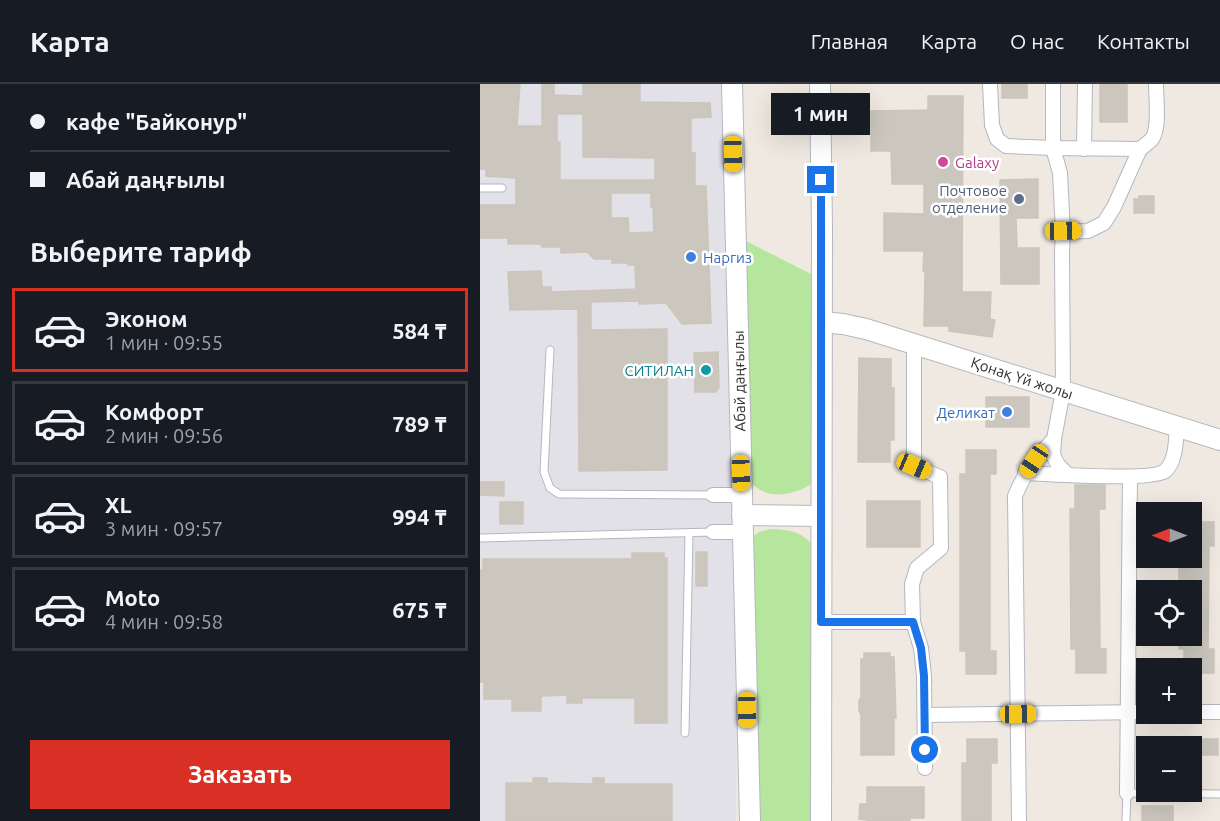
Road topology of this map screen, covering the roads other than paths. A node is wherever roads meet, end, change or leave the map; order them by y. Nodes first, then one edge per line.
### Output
1 (732, 84) edge
2 (820, 84) edge
3 (990, 84) edge
4 (1053, 84) edge
5 (1085, 84) edge
6 (1156, 84) edge
7 (1053, 148) junction
8 (1084, 149) junction
9 (1140, 149) junction
10 (480, 188) edge
11 (502, 188) dead end
12 (1063, 231) junction
13 (822, 322) junction
14 (914, 344) junction
15 (550, 350) dead end
16 (1063, 391) junction
17 (1177, 427) junction
18 (1054, 439) junction
19 (1220, 441) edge
20 (1025, 473) junction
21 (1067, 474) junction
22 (1130, 477) junction
23 (712, 495) joint
24 (741, 495) junction
25 (821, 516) junction
26 (742, 524) junction
27 (713, 532) joint
28 (689, 533) junction
29 (480, 538) edge
30 (821, 622) junction
31 (913, 622) junction
32 (1128, 712) junction
33 (1136, 712) edge
34 (1202, 712) edge
35 (1220, 712) edge
36 (1018, 714) junction
37 (925, 715) junction
38 (685, 733) dead end
39 (925, 768) dead end
40 (1126, 793) junction
41 (1220, 794) edge
42 (750, 821) edge
43 (821, 821) edge
44 (1019, 821) edge
45 (1126, 821) edge

1 - 24 main road, Абай даңғылы
2 - 13 main road
3 - 7 street
4 - 7 street
5 - 8 street
6 - 9 street
7 - 8 street
7 - 12 street
8 - 9 street
9 - 12 street
10 - 11 lane
12 - 16 street
13 - 14 main road, Қонақ Үй жолы
13 - 25 main road
14 - 16 main road, Қонақ Үй жолы
14 - 31 street
15 - 23 lane
16 - 17 main road, Қонақ Үй жолы
16 - 18 street
17 - 19 main road, Қонақ Үй жолы
17 - 22 street
18 - 20 street
18 - 21 street
20 - 21 street
20 - 36 street
21 - 22 street
22 - 32 street
23 - 24 street
24 - 26 main road, Абай даңғылы
25 - 26 main road
25 - 30 main road
26 - 27 street
26 - 42 main road, Абай даңғылы
27 - 28 lane
28 - 29 lane
28 - 38 lane
30 - 31 street
30 - 43 main road
31 - 37 street
32 - 33 street
32 - 36 street
32 - 40 street
34 - 35 street
36 - 37 street
36 - 44 street
37 - 39 street
40 - 41 lane
40 - 45 lane

